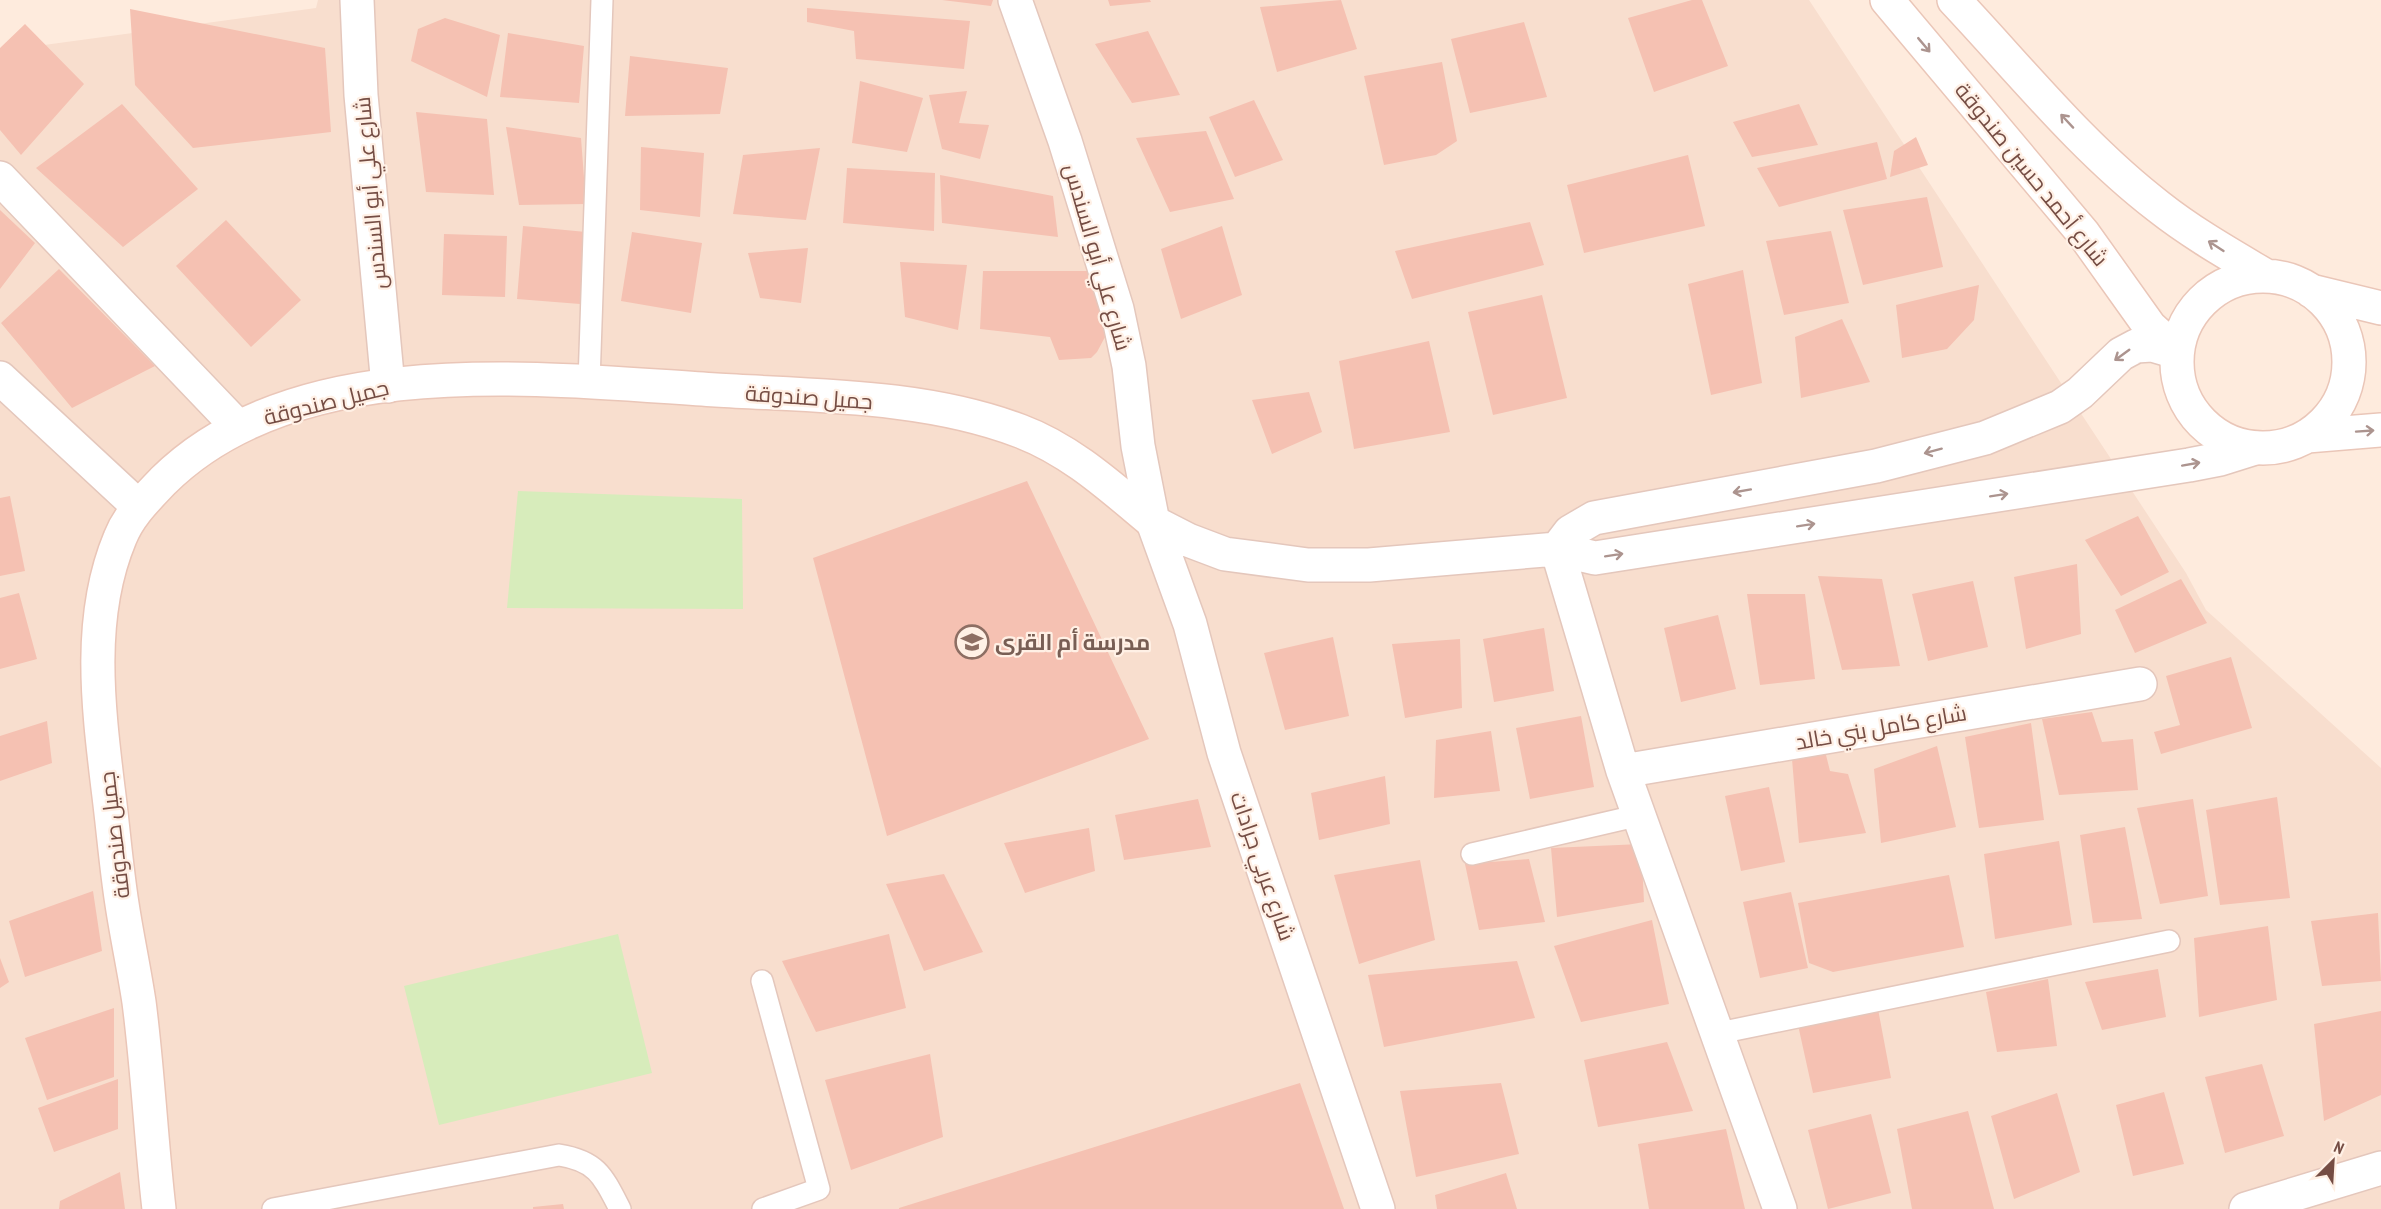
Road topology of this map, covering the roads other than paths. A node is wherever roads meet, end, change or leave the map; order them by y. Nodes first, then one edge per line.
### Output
1 (357, 0) edge
2 (602, 0) edge
3 (1015, 0) edge
4 (1887, 0) edge
5 (1954, 0) edge
6 (0, 178) edge
7 (2266, 276) junction
8 (2311, 291) junction
9 (2381, 308) edge
10 (2177, 348) junction
11 (0, 378) edge
12 (589, 382) junction
13 (388, 386) junction
14 (238, 427) junction
15 (2381, 430) edge
16 (2307, 436) junction
17 (2255, 448) junction
18 (138, 506) junction
19 (1154, 522) junction
20 (1557, 549) junction
21 (2140, 684) dead end
22 (1623, 771) junction
23 (1640, 815) junction
24 (1472, 854) dead end
25 (2169, 941) dead end
26 (762, 981) dead end
27 (1719, 1033) junction
28 (2381, 1168) edge
29 (159, 1209) edge
30 (273, 1209) edge
31 (620, 1209) edge
32 (763, 1209) edge
33 (1378, 1209) edge
34 (1780, 1209) edge
35 (2246, 1209) edge

1 - 13 street, شارع علي أبو السندس
2 - 12 lane
3 - 19 street, شارع علي أبو السندس
4 -> 10 street, شارع أحمد حسين صندوقة
7 -> 5 street
6 - 14 street
7 - 8 street
7 - 10 street
8 - 9 street
8 - 16 street
10 - 17 street
10 -> 20 street
11 - 18 street
12 - 13 street, جميل صندوقة
12 - 19 street, جميل صندوقة
13 - 14 street, جميل صندوقة
14 - 18 street, جميل صندوقة
16 -> 15 street
16 - 17 street
20 -> 17 street, جميل صندوقة
18 - 29 street, جميل صندوقة
19 - 20 street, جميل صندوقة
19 - 33 street, شارع عربي جرادات
20 - 22 street
21 - 22 street, شارع كامل بني خالد
22 - 23 street
23 - 24 lane
23 - 27 street
25 - 27 lane
26 - 32 lane
27 - 34 street
28 - 35 street
30 - 31 lane

